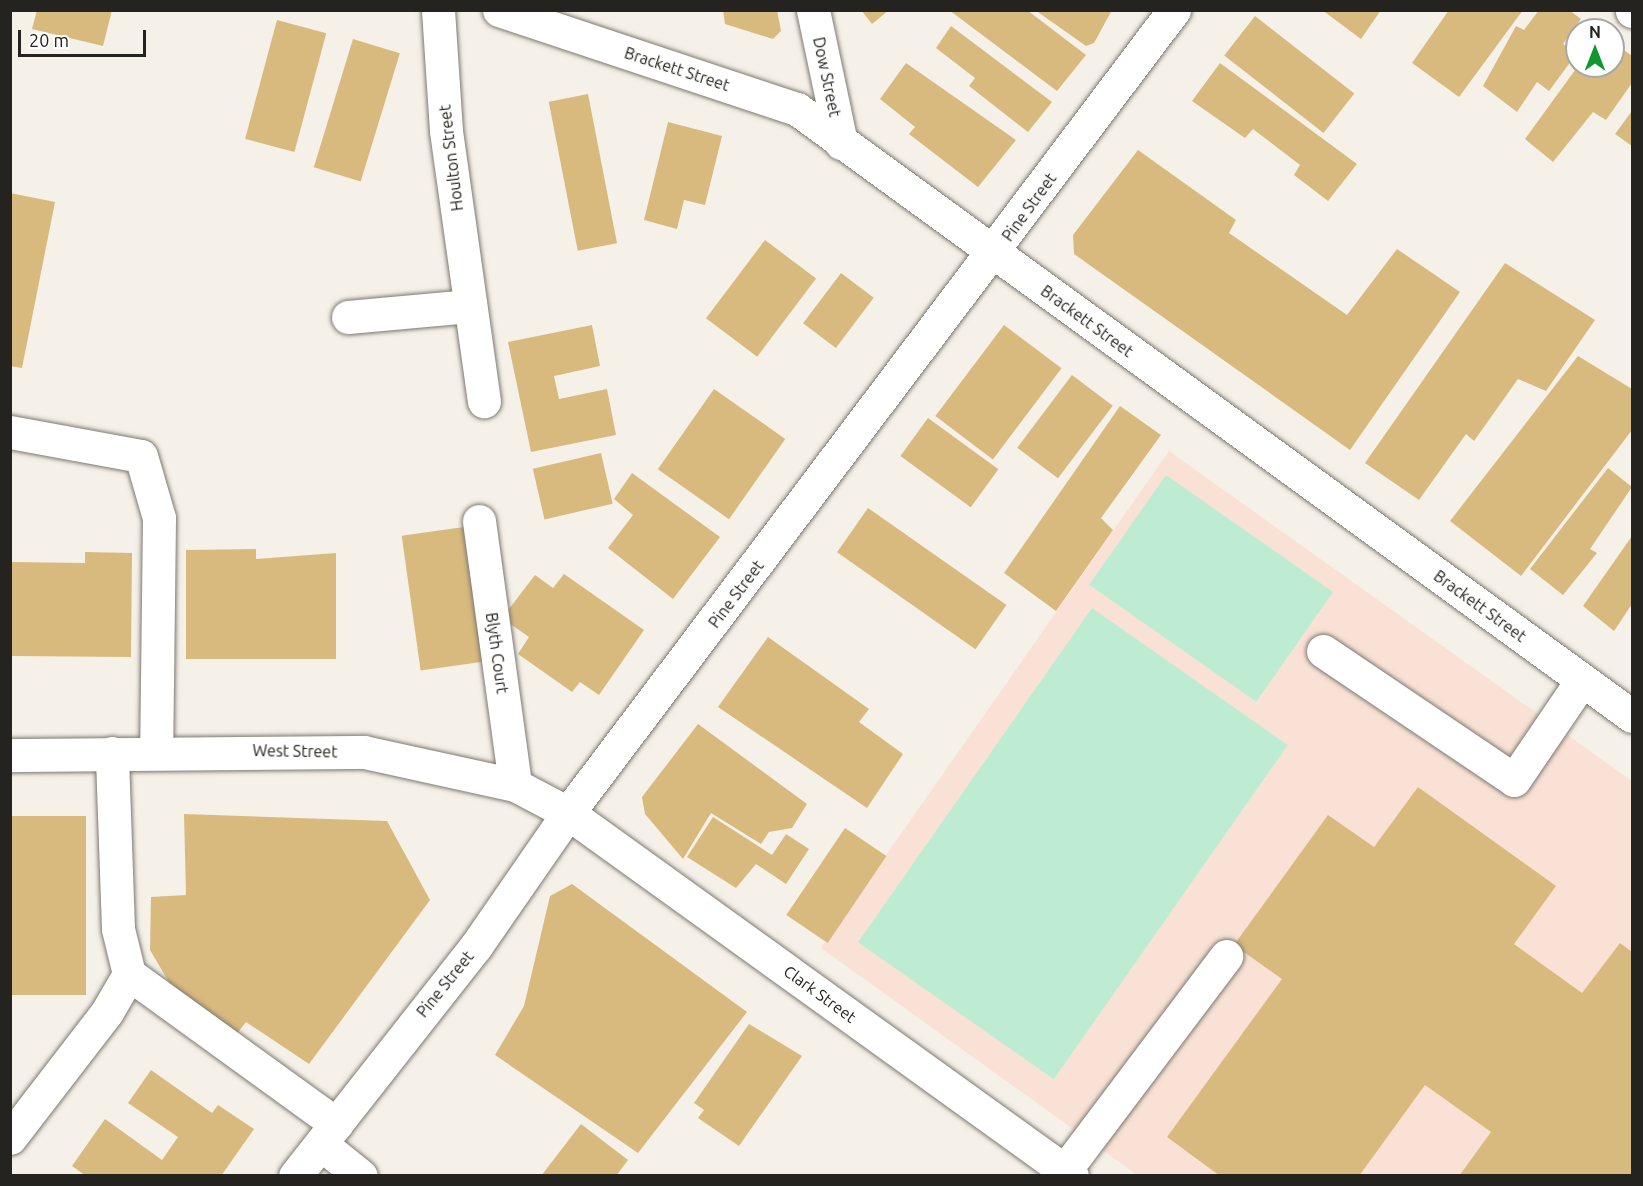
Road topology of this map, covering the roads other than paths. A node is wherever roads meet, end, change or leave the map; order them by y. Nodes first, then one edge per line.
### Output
1 (438, 10) edge
2 (499, 10) edge
3 (813, 10) edge
4 (1174, 10) edge
5 (842, 143) junction
6 (994, 254) junction
7 (470, 306) junction
8 (348, 317) dead end
9 (484, 401) dead end
10 (10, 432) edge
11 (479, 520) dead end
12 (1323, 651) dead end
13 (1582, 680) junction
14 (1632, 716) edge
15 (156, 752) junction
16 (112, 753) junction
17 (10, 755) edge
18 (516, 785) junction
19 (568, 813) junction
20 (1226, 956) dead end
21 (129, 974) junction
22 (328, 1134) junction
23 (10, 1138) edge
24 (1068, 1173) edge
25 (295, 1176) edge
26 (361, 1176) edge

1 - 7 street, Houlton Street
2 - 5 street, Brackett Street
3 - 5 street, Dow Street
4 - 6 street, Pine Street
5 - 6 street, Brackett Street
6 - 13 street, Brackett Street
6 - 19 street, Pine Street
7 - 8 street
7 - 9 street, Houlton Street
10 - 15 street
11 - 18 street, Blyth Court
12 - 13 street
13 - 14 street, Brackett Street
15 - 16 street, West Street
15 - 18 street, West Street
16 - 17 street, West Street
16 - 21 street
18 - 19 street, West Street
19 - 22 street, Pine Street
19 - 24 street, Clark Street
20 - 24 street
21 - 22 street
21 - 23 street
22 - 25 street, Pine Street
22 - 26 street

